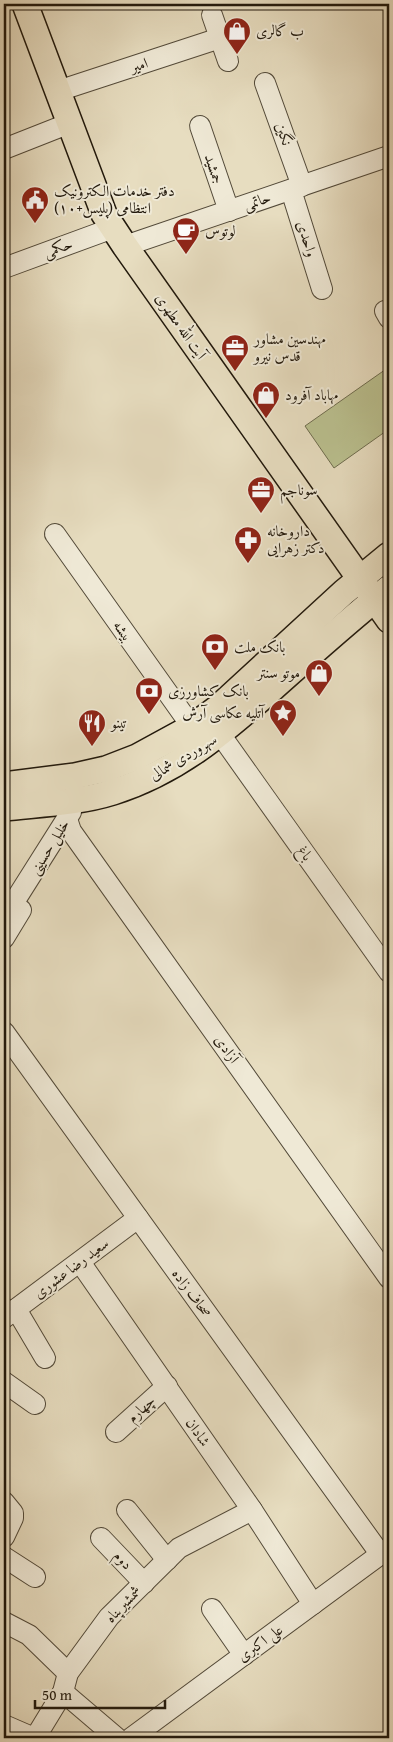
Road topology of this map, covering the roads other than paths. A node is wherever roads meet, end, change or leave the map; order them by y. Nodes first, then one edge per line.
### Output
1 (25, 4) edge
2 (212, 15) dead end
3 (220, 38) junction
4 (228, 61) dead end
5 (265, 83) dead end
6 (58, 91) junction
7 (70, 123) junction
8 (200, 126) dead end
9 (4, 149) edge
10 (389, 156) edge
11 (296, 188) junction
12 (229, 211) junction
13 (119, 237) junction
14 (4, 268) edge
15 (322, 289) dead end
16 (55, 534) dead end
17 (389, 555) edge
18 (352, 585) junction
19 (382, 593) edge
20 (389, 620) edge
21 (192, 727) junction
22 (220, 734) junction
23 (4, 785) edge
24 (4, 808) edge
25 (72, 816) junction
26 (4, 918) edge
27 (4, 938) edge
28 (389, 972) edge
29 (4, 1032) edge
30 (138, 1218) junction
31 (80, 1262) junction
32 (389, 1278) edge
33 (10, 1313) edge
34 (45, 1358) dead end
35 (4, 1382) edge
36 (167, 1386) junction
37 (35, 1404) dead end
38 (116, 1432) dead end
39 (9, 1508) edge
40 (127, 1510) dead end
41 (252, 1510) junction
42 (4, 1537) edge
43 (101, 1538) dead end
44 (385, 1551) edge
45 (4, 1557) edge
46 (167, 1560) junction
47 (35, 1577) dead end
48 (144, 1583) junction
49 (313, 1604) junction
50 (212, 1609) dead end
51 (4, 1622) edge
52 (244, 1655) junction
53 (65, 1683) junction
54 (4, 1726) edge
55 (35, 1738) edge
56 (117, 1738) edge
57 (131, 1738) edge

1 - 6 main road, آیت الله مطهری
2 - 3 street
3 - 4 street
3 - 6 street, امیر
5 - 11 street, نگین
6 - 7 main road, آیت الله مطهری
7 - 9 street
7 - 13 main road, آیت الله مطهری
8 - 12 street, جمشید
10 - 11 street, حاتمی
11 - 12 street, حاتمی
11 - 15 street, واحدی
12 - 13 street, حاتمی
13 - 14 street, حکمی
13 - 18 main road, آیت الله مطهری
16 - 21 street, بیشه
17 - 18 main road, سهروردی شمالی
18 - 19 main road, آیت الله مطهری
18 - 21 main road, سهروردی شمالی
19 - 20 main road, آیت الله مطهری
19 - 22 main road, سهروردی شمالی
21 - 23 main road, سهروردی شمالی
22 - 25 main road, سهروردی شمالی
22 - 28 street, باغ
24 - 25 main road, سهروردی شمالی
25 - 26 street, خلیل حسینی
25 - 27 street
25 - 32 street, آزادی
29 - 30 street, صحاف زاده
30 - 31 street, سعید رضا عشوری
30 - 44 street, صحاف زاده
31 - 33 street, سعید رضا عشوری
31 - 36 street, شادان
33 - 34 street
35 - 37 street
36 - 38 street, چهارم
36 - 41 street, شادان
39 - 42 street
40 - 46 street
41 - 46 street, شمشیرپناه
41 - 49 street, شادان
43 - 48 street, دوم
44 - 49 street, علی‌ اکبری
45 - 47 street
46 - 48 street, شمشیرپناه
48 - 53 street, شمشیرپناه
49 - 52 street, علی‌ اکبری
50 - 52 street
51 - 53 street
52 - 57 street, علی‌ اکبری
53 - 55 street, شمشیرپناه
53 - 56 street
54 - 55 street

